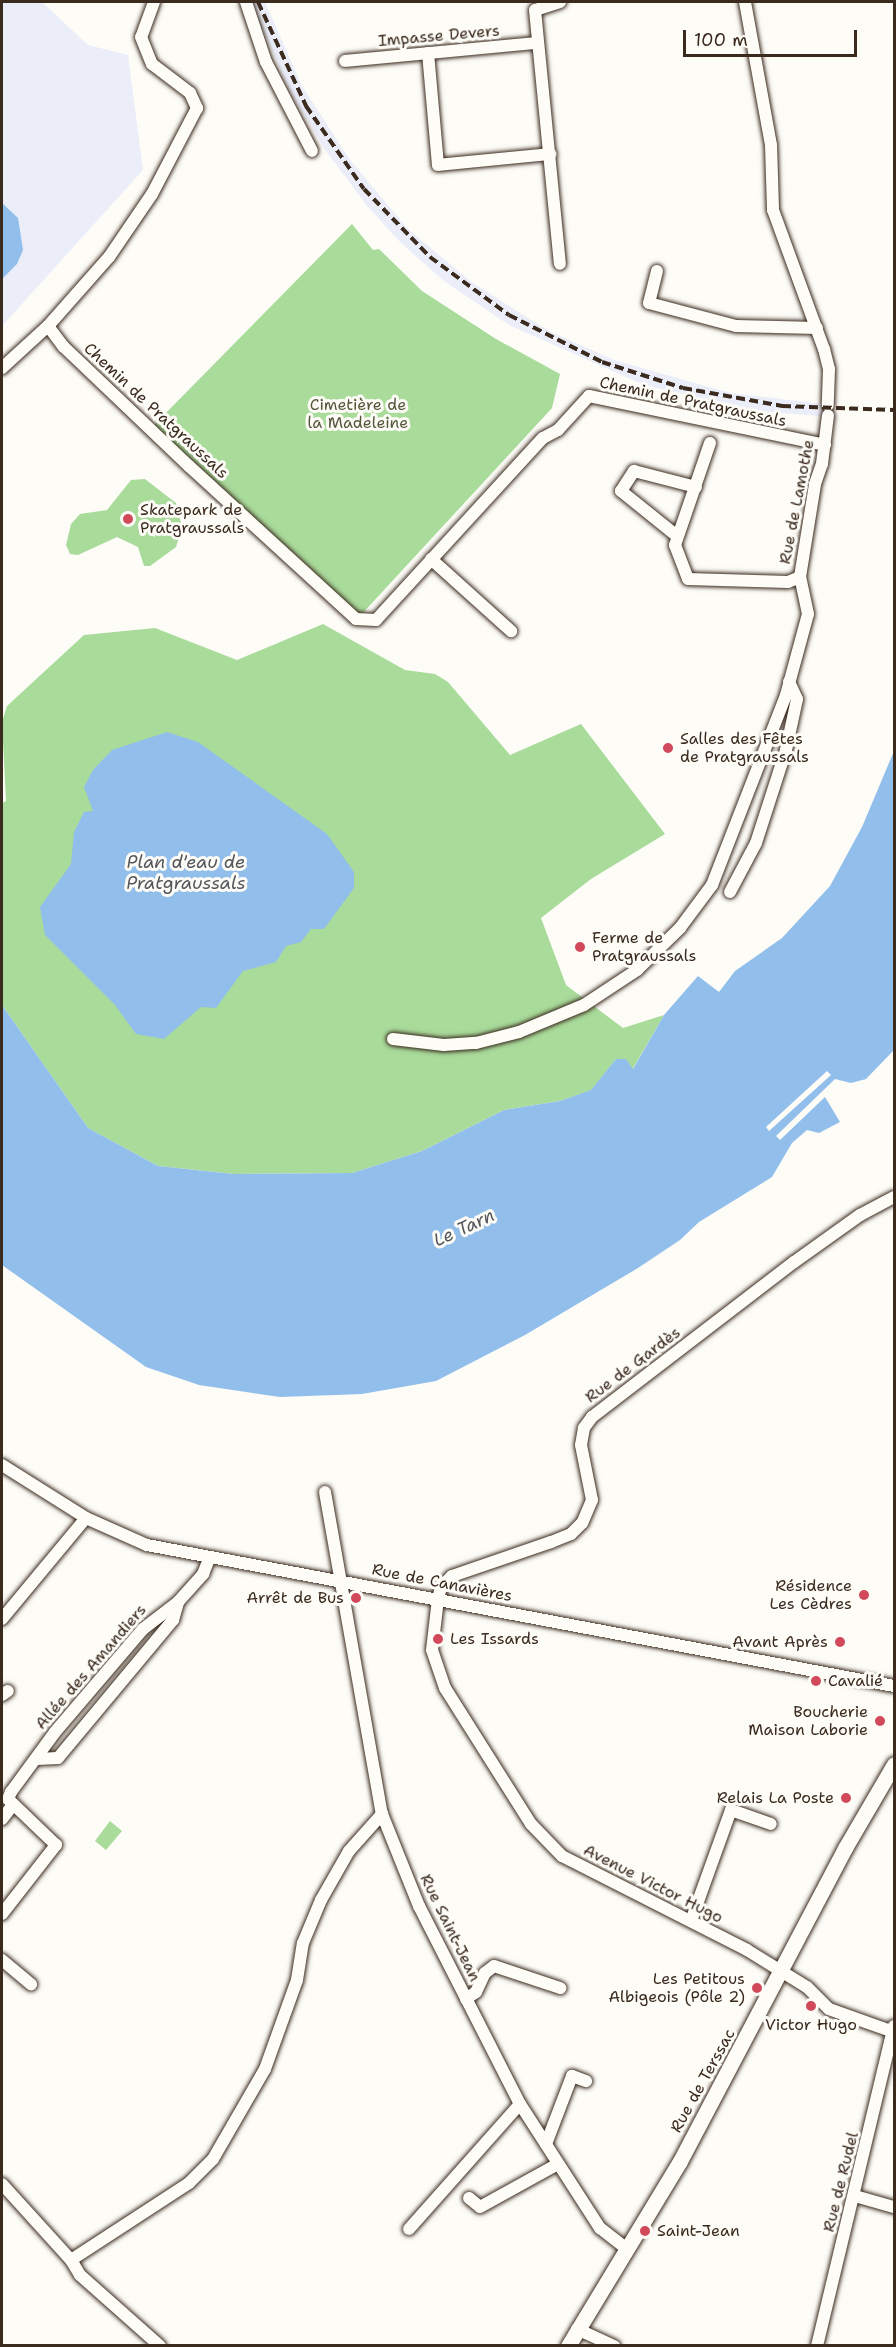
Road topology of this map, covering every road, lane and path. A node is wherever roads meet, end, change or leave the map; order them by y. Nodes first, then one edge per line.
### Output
1 (246, 2) edge
2 (560, 2) edge
3 (745, 2) edge
4 (152, 6) edge
5 (536, 43) junction
6 (428, 53) junction
7 (345, 61) dead end
8 (312, 150) dead end
9 (550, 154) junction
10 (560, 264) dead end
11 (657, 271) dead end
12 (48, 326) junction
13 (817, 328) junction
14 (2, 368) edge
15 (710, 443) dead end
16 (825, 445) junction
17 (696, 487) junction
18 (677, 536) junction
19 (431, 559) junction
20 (800, 577) junction
21 (511, 631) dead end
22 (789, 682) junction
23 (730, 892) dead end
24 (393, 1039) dead end
25 (894, 1197) edge
26 (2, 1465) edge
27 (325, 1492) dead end
28 (86, 1518) junction
29 (210, 1557) junction
30 (342, 1581) junction
31 (438, 1599) junction
32 (178, 1602) junction
33 (2, 1619) edge
34 (144, 1629) junction
35 (158, 1638) junction
36 (894, 1686) edge
37 (37, 1759) junction
38 (894, 1764) edge
39 (13, 1805) junction
40 (382, 1814) junction
41 (2, 1820) edge
42 (771, 1824) dead end
43 (2, 1914) edge
44 (691, 1921) junction
45 (2, 1960) edge
46 (782, 1971) junction
47 (32, 1984) dead end
48 (560, 1988) dead end
49 (466, 1999) junction
50 (894, 2030) edge
51 (586, 2081) dead end
52 (520, 2104) junction
53 (546, 2144) junction
54 (558, 2164) junction
55 (2, 2184) edge
56 (855, 2196) junction
57 (469, 2198) dead end
58 (894, 2207) edge
59 (409, 2229) dead end
60 (626, 2248) junction
61 (72, 2260) junction
62 (577, 2329) junction
63 (153, 2344) edge
64 (568, 2346) edge
65 (614, 2346) edge
66 (817, 2346) edge

1 - 8 street
2 - 5 street
3 - 13 street, Rue de Lamothe
4 - 12 street
5 - 6 street, Impasse Devers
5 - 9 street
6 - 7 street, Impasse Devers
6 - 9 street
9 - 10 street
11 - 13 street
12 - 14 street
12 - 19 street, Chemin de Pratgraussals
13 - 16 street, Rue de Lamothe
15 - 17 street
16 - 19 street, Chemin de Pratgraussals
16 - 20 street, Rue de Lamothe
17 - 18 street
17 - 18 street
18 - 20 street
19 - 21 street
20 - 22 street, Rue de Lamothe
22 - 23 street
22 - 24 street, Rue de Lamothe
25 - 31 street, Rue de Gardès
26 - 28 street, Rue de Canavières
27 - 30 street, Rue Saint-Jean
28 - 29 street, Rue de Canavières
28 - 33 street
29 - 30 street, Rue de Canavières
29 - 32 street, Allée des Amandiers
30 - 31 street, Rue de Canavières
30 - 40 street, Rue Saint-Jean
31 - 36 street, Rue de Canavières
31 - 44 street, Avenue Victor Hugo
32 - 34 street, Allée des Amandiers
32 - 35 street
34 - 35 street
34 - 37 street, Allée des Amandiers
35 - 37 street
37 - 39 street, Allée des Amandiers
38 - 46 street, Rue de Terssac
39 - 41 street, Allée des Amandiers
39 - 43 street
40 - 49 street, Rue Saint-Jean
40 - 61 street
42 - 44 street
44 - 46 street, Avenue Victor Hugo
45 - 47 street
46 - 50 street, Avenue Victor Hugo
46 - 60 street, Rue de Terssac
48 - 49 street
49 - 52 street, Rue Saint-Jean
50 - 56 street, Rue de Rudel
51 - 53 street
52 - 53 street, Rue Saint-Jean
52 - 59 street
53 - 54 street, Rue Saint-Jean
54 - 57 street
54 - 60 street, Rue Saint-Jean
55 - 61 street
56 - 58 street
56 - 66 street, Rue de Rudel
60 - 62 street, Rue de Terssac
61 - 63 street
62 - 64 street, Rue de Terssac
62 - 65 street

